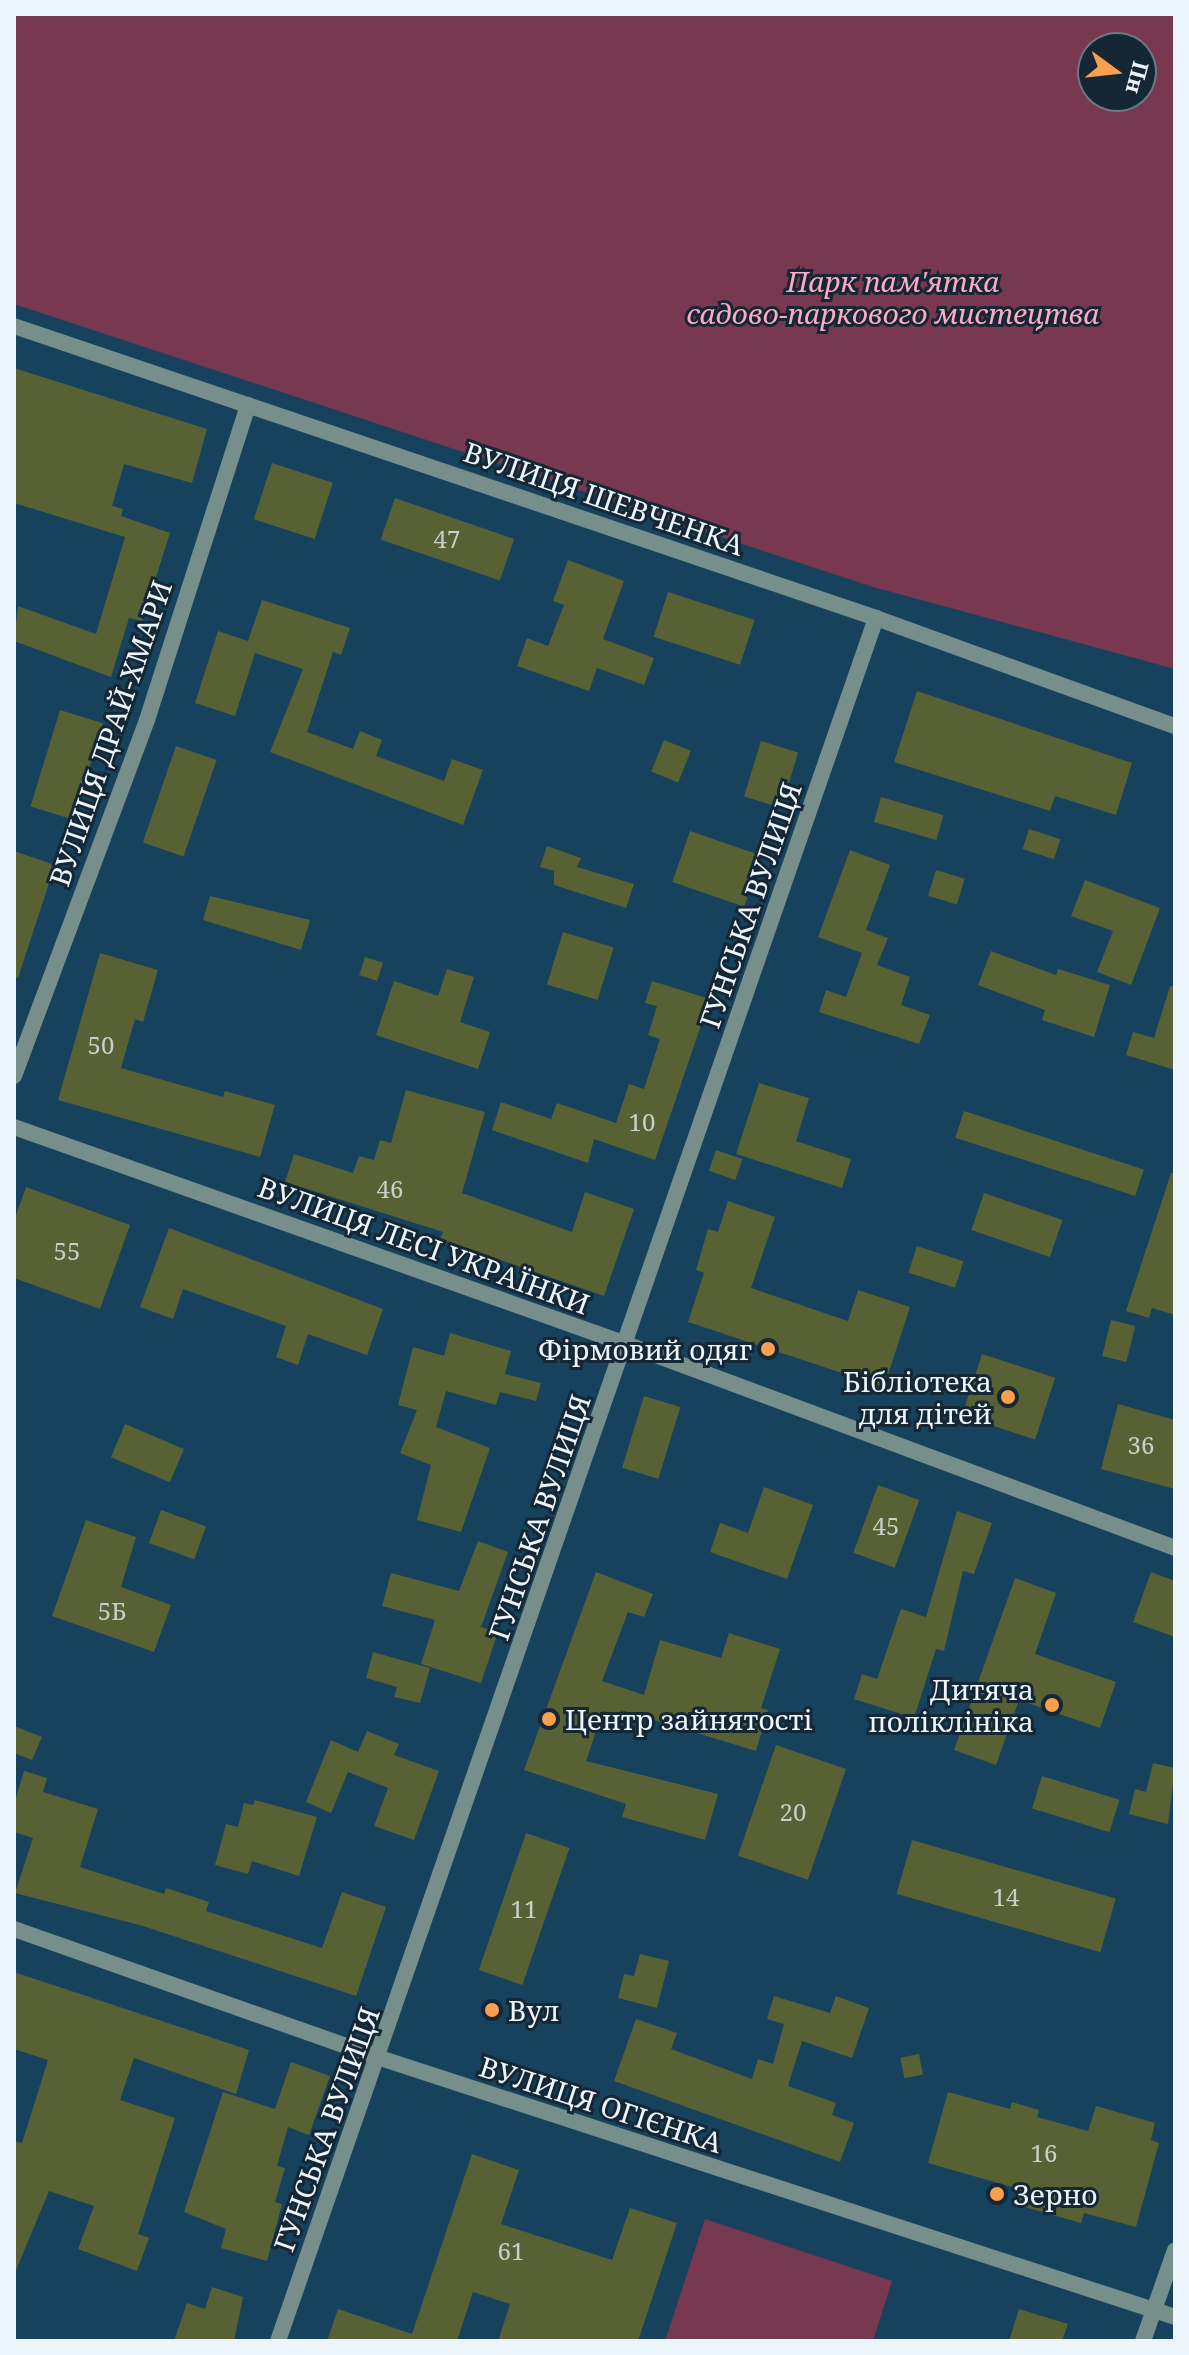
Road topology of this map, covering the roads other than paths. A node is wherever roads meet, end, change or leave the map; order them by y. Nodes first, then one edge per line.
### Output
1 (14, 326) edge
2 (248, 405) junction
3 (876, 618) junction
4 (1175, 726) edge
5 (14, 1076) edge
6 (14, 1127) edge
7 (626, 1344) junction
8 (1175, 1548) edge
9 (14, 1929) edge
10 (380, 2058) junction
11 (1175, 2250) edge
12 (1155, 2310) junction
13 (1175, 2317) edge
14 (278, 2341) edge
15 (1143, 2341) edge

1 - 2 street, ВУЛИЦЯ ШЕВЧЕНКА
2 - 3 street, ВУЛИЦЯ ШЕВЧЕНКА
2 - 5 street, ВУЛИЦЯ ДРАЙ-ХМАРИ
3 - 4 street, ВУЛИЦЯ ШЕВЧЕНКА
3 - 7 street, ГУНСЬКА ВУЛИЦЯ
6 - 7 street, ВУЛИЦЯ ЛЕСІ УКРАЇНКИ
7 - 8 street, ВУЛИЦЯ ЛЕСІ УКРАЇНКИ
7 - 10 street, ГУНСЬКА ВУЛИЦЯ
9 - 10 street, ВУЛИЦЯ ОГІЄНКА
10 - 12 street, ВУЛИЦЯ ОГІЄНКА
10 - 14 street, ГУНСЬКА ВУЛИЦЯ
11 - 12 street
12 - 13 street, ВУЛИЦЯ ОГІЄНКА
12 - 15 street

